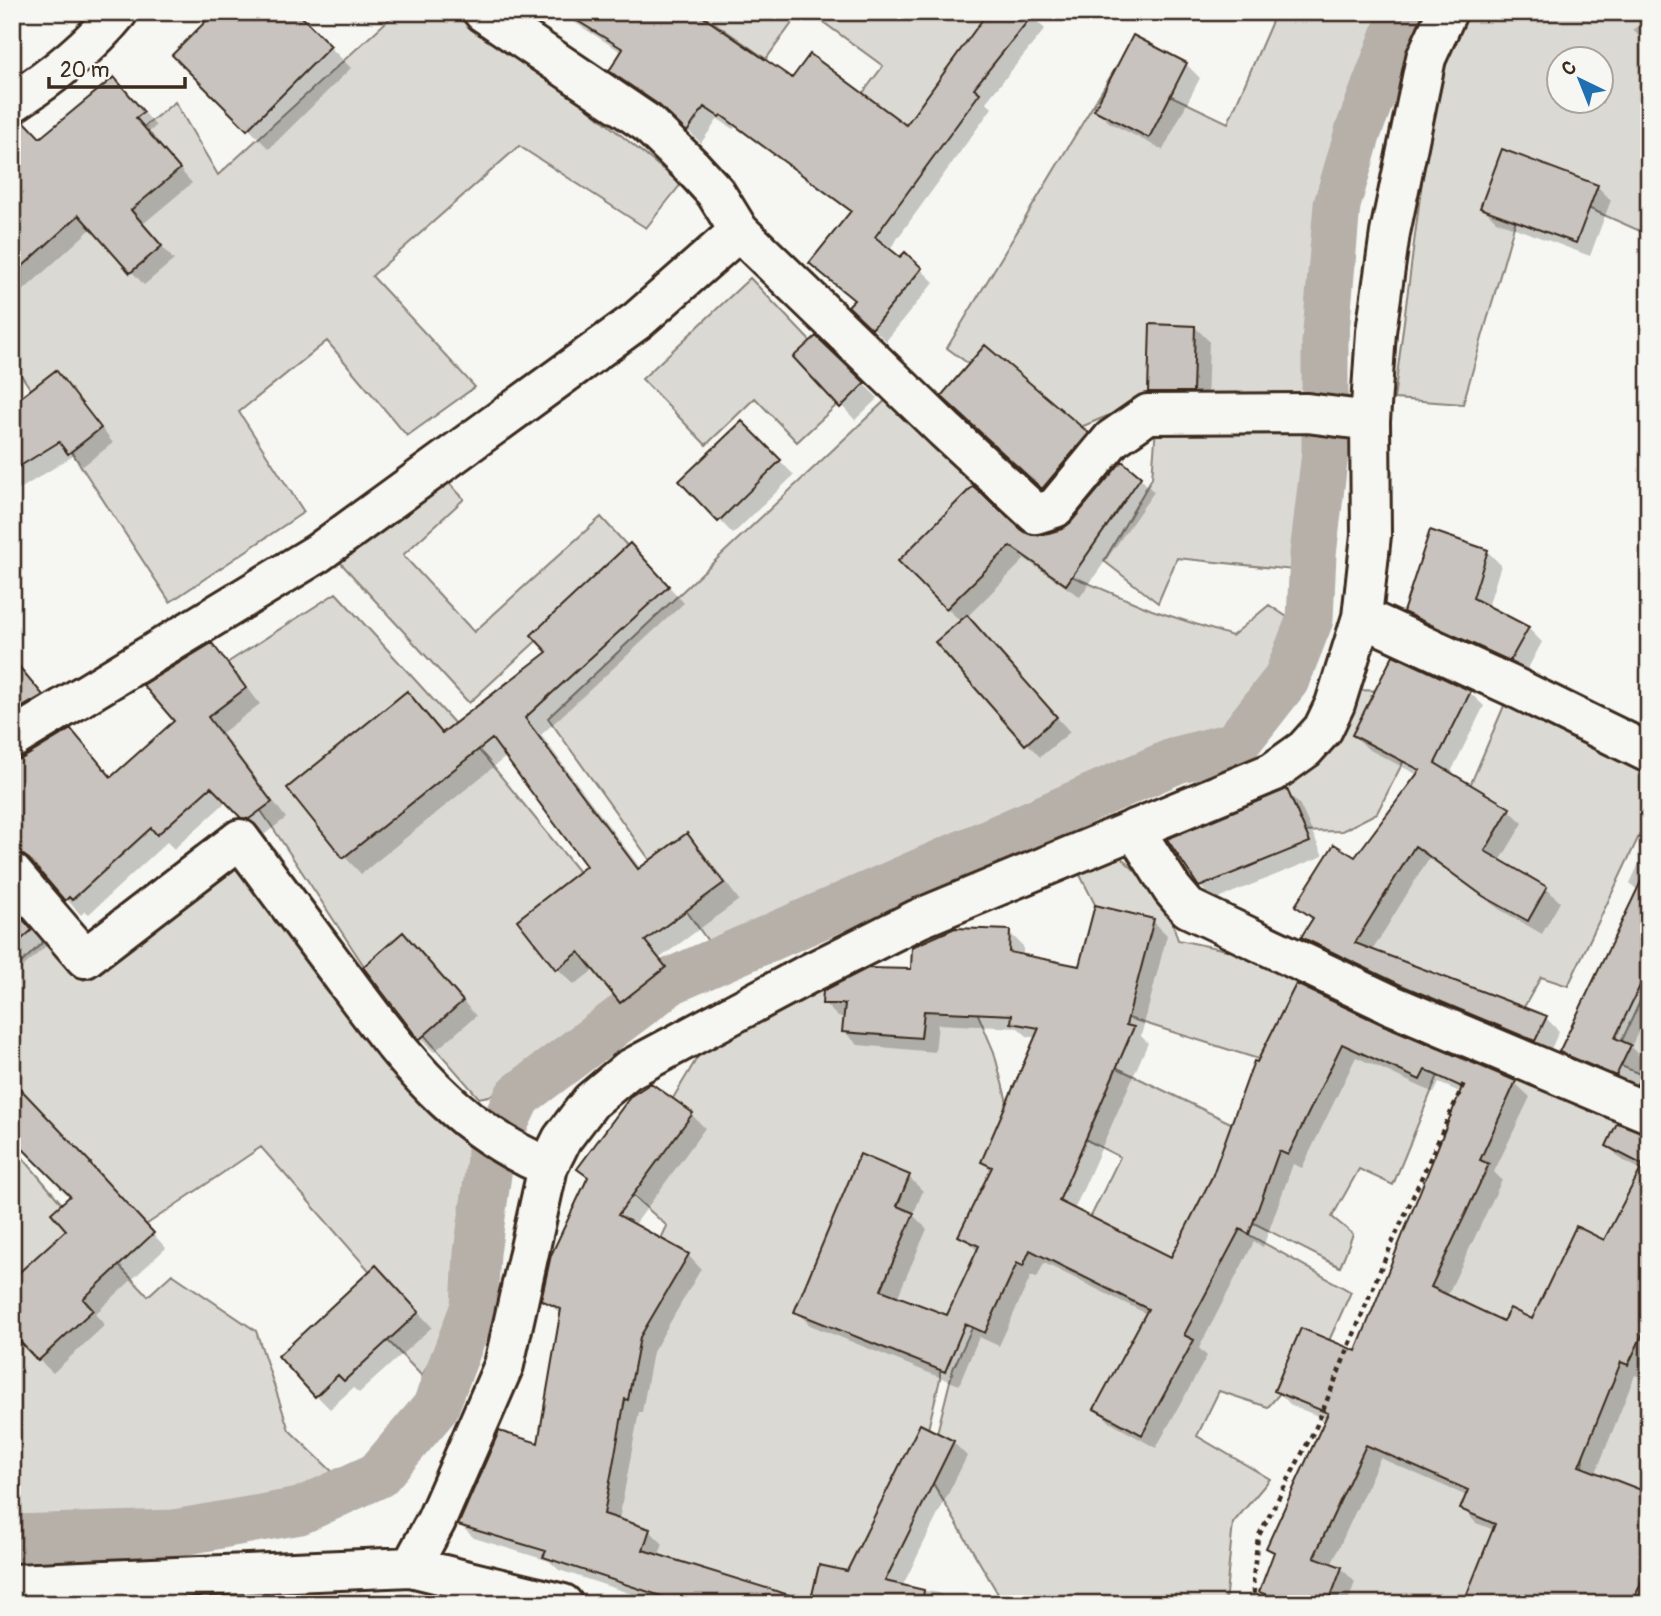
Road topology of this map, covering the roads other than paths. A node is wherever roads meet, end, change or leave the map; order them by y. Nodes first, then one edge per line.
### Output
1 (118, 12) edge
2 (482, 12) edge
3 (1447, 12) edge
4 (12, 103) edge
5 (739, 231) junction
6 (1338, 417) junction
7 (1362, 617) junction
8 (12, 739) edge
9 (1649, 753) edge
10 (1134, 829) junction
11 (12, 873) edge
12 (1649, 1113) edge
13 (532, 1160) junction
14 (411, 1567) junction
15 (12, 1584) edge
16 (564, 1604) edge

1 - 4 street
2 - 5 street
3 - 6 street
5 - 6 street
5 - 8 street
6 - 7 street
7 - 9 street
7 - 10 street
10 - 12 street
10 - 13 street
11 - 13 street
13 - 14 street
14 - 15 street
14 - 16 street

